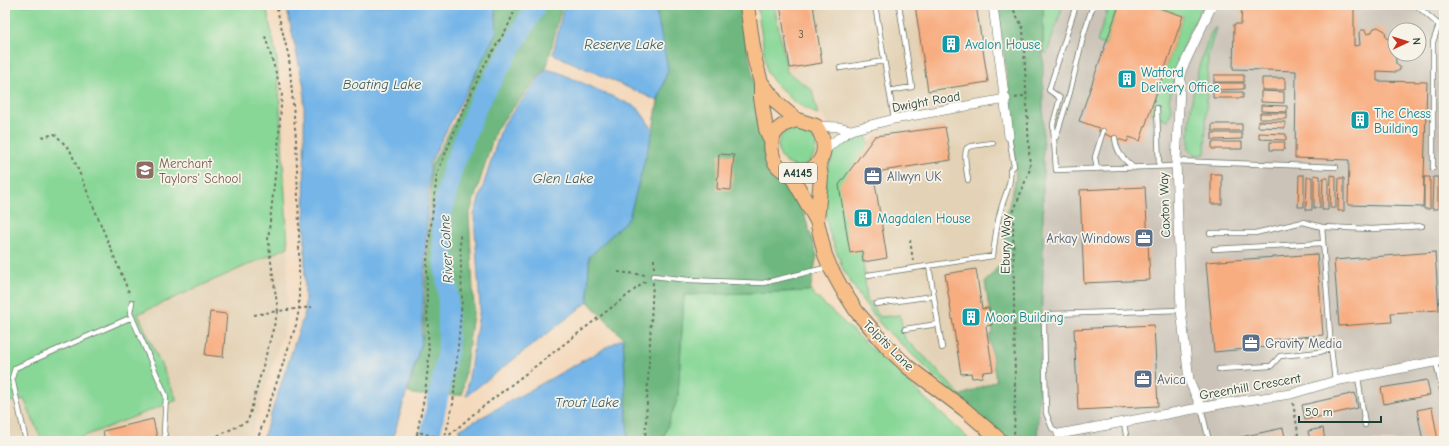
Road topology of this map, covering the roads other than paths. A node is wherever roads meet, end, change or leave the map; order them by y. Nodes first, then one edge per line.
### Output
1 (747, 5) edge
2 (875, 5) edge
3 (898, 5) edge
4 (993, 5) edge
5 (1076, 5) edge
6 (1093, 5) edge
7 (1212, 5) edge
8 (1416, 5) edge
9 (1444, 19) edge
10 (1439, 25) junction
11 (884, 61) junction
12 (840, 68) dead end
13 (761, 82) junction
14 (889, 91) junction
15 (1006, 99) junction
16 (1157, 108) dead end
17 (894, 119) junction
18 (797, 120) junction
19 (816, 126) junction
20 (851, 130) junction
21 (1103, 131) dead end
22 (1009, 136) joint
23 (1115, 138) dead end
24 (771, 141) junction
25 (1054, 141) junction
26 (993, 143) dead end
27 (824, 150) junction
28 (819, 164) junction
29 (1176, 164) junction
30 (1159, 167) junction
31 (1336, 167) dead end
32 (1134, 168) junction
33 (1433, 168) dead end
34 (1096, 169) junction
35 (790, 173) junction
36 (968, 180) dead end
37 (817, 221) junction
38 (1422, 226) dead end
39 (1322, 227) junction
40 (1210, 233) dead end
41 (1323, 243) junction
42 (1214, 249) dead end
43 (929, 266) junction
44 (830, 267) junction
45 (868, 275) dead end
46 (653, 276) road end
47 (933, 296) junction
48 (132, 302) road end
49 (876, 304) dead end
50 (1181, 310) junction
51 (132, 317) junction
52 (938, 324) junction
53 (905, 329) dead end
54 (942, 348) dead end
55 (1331, 348) junction
56 (1440, 361) edge
57 (1219, 369) dead end
58 (1358, 377) junction
59 (1335, 381) junction
60 (1442, 390) dead end
61 (1201, 407) junction
62 (1124, 423) junction
63 (1365, 425) dead end
64 (1059, 434) joint
65 (26, 441) edge
66 (166, 441) edge
67 (1001, 441) edge
68 (1127, 441) edge
69 (1209, 441) edge

1 - 13 main road, Tolpits Lane / A4145
2 - 11 lane
3 - 14 lane
4 - 15 street
5 - 25 lane
6 - 25 lane
7 - 29 street, Caxton Way
8 - 10 lane
9 - 10 lane
10 - 33 lane
11 - 12 lane
11 - 14 lane
13 - 18 main road, Tolpits Lane / A4145
13 - 24 main road, Tolpits Lane / A4145
14 - 17 lane
15 - 17 street, Dwight Road
15 - 22 street
16 - 30 lane
17 - 20 street, Dwight Road
18 - 19 main road, Tolpits Lane / A4145
18 - 24 main road
19 - 20 street, Dwight Road
19 - 27 main road, A4145
20 - 27 street, Dwight Road
21 - 34 lane
22 - 43 lane
23 - 32 lane
24 - 35 main road, Tolpits Lane / A4145
25 - 34 lane
26 - 36 lane
27 - 28 main road, Tolpits Lane / A4145
28 - 35 main road, A4145
28 - 37 main road, Tolpits Lane / A4145
29 - 30 lane
29 - 31 lane
29 - 50 street, Caxton Way
30 - 32 lane
32 - 34 lane
35 - 37 main road, Tolpits Lane / A4145
37 - 44 main road, Tolpits Lane / A4145
38 - 39 lane
39 - 40 lane
39 - 41 lane
41 - 42 lane
41 - 55 lane
43 - 45 lane
43 - 47 lane
44 - 46 lane
44 - 67 main road, Tolpits Lane / A4145
47 - 49 lane
47 - 52 lane
48 - 51 lane
50 - 61 street, Caxton Way
50 - 64 lane
51 - 65 lane
51 - 66 lane
52 - 53 lane
52 - 54 lane
55 - 57 lane
55 - 59 lane
56 - 58 street, Greenhill Crescent
56 - 60 lane
58 - 59 street, Greenhill Crescent
58 - 63 lane
59 - 61 street, Greenhill Crescent
61 - 62 street, Greenhill Crescent
61 - 69 lane
62 - 64 street, Greenhill Crescent
62 - 68 lane

